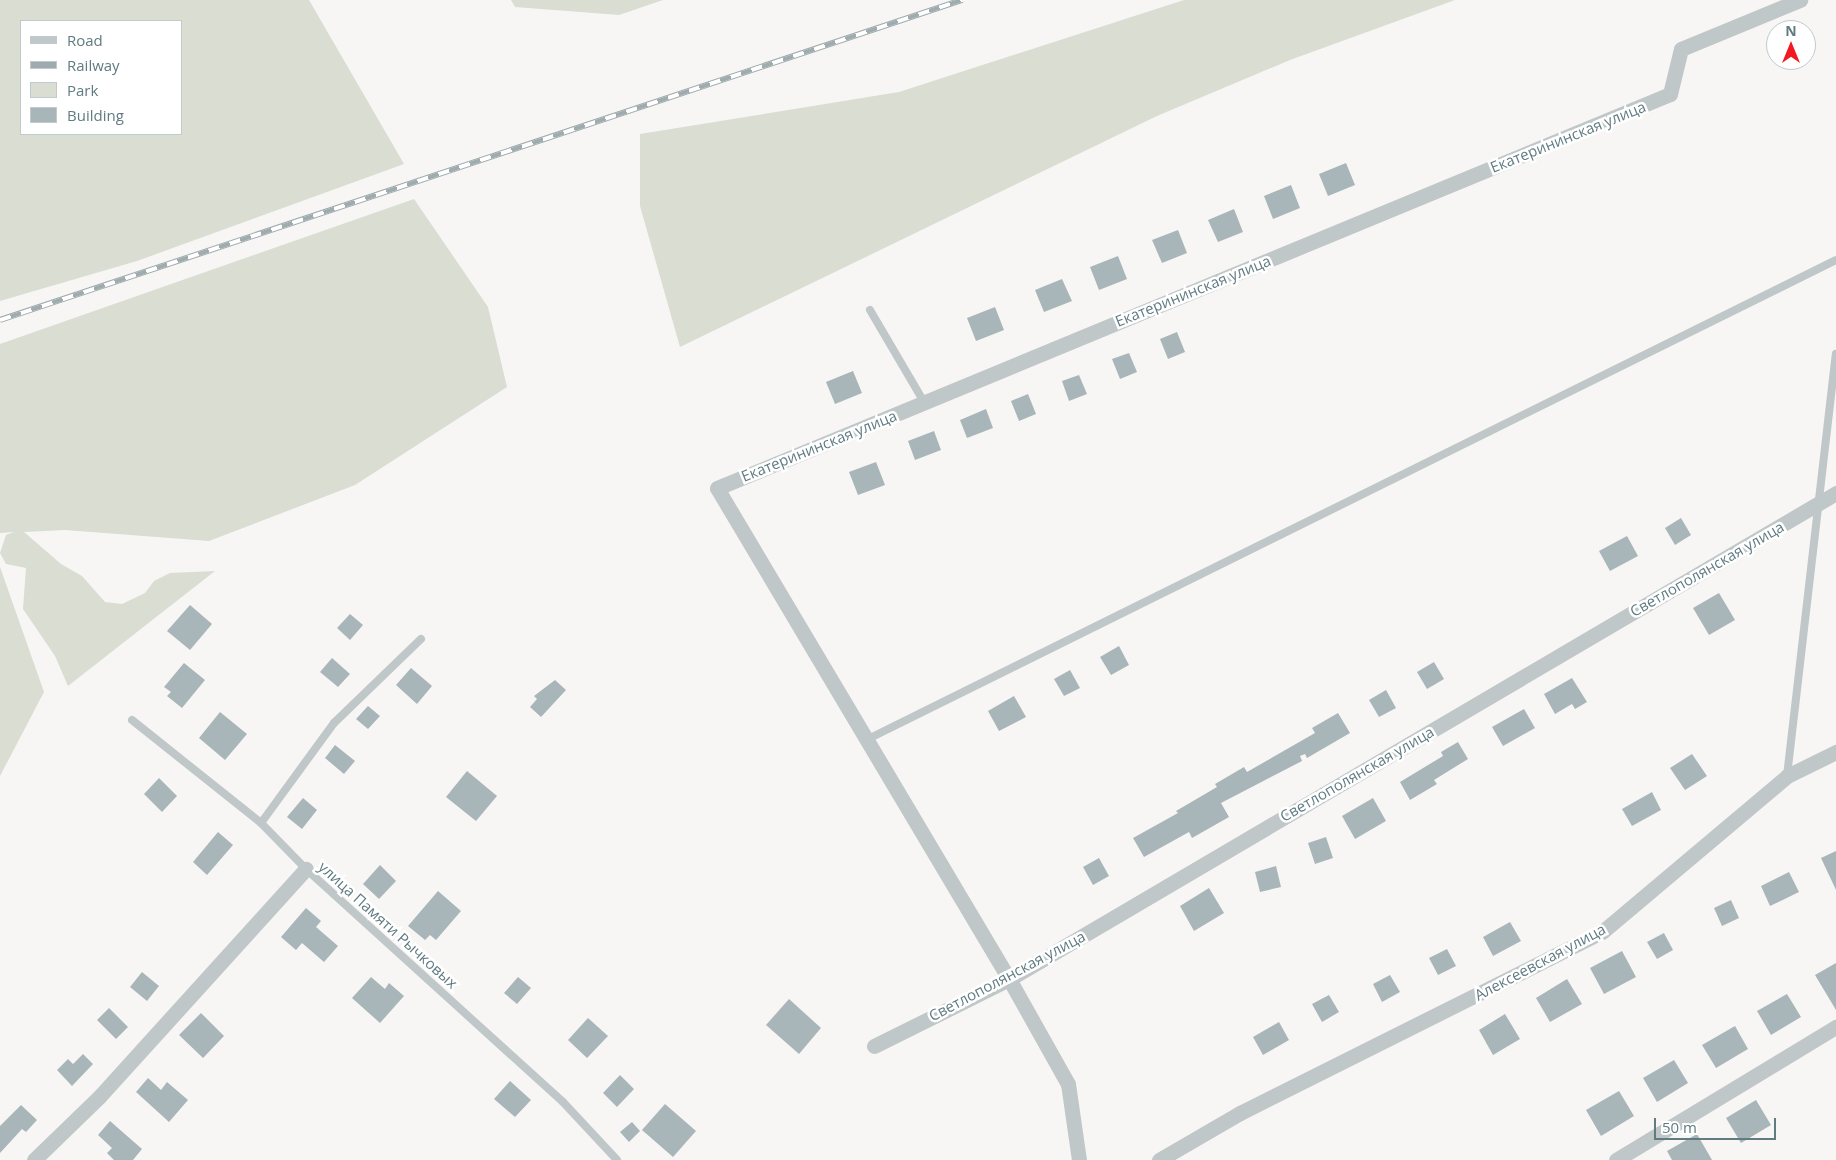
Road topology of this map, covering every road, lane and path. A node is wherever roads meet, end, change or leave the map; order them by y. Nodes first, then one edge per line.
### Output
1 (1800, 0) edge
2 (1836, 260) edge
3 (870, 310) dead end
4 (1836, 354) edge
5 (924, 402) junction
6 (1836, 493) edge
7 (1819, 502) junction
8 (422, 639) dead end
9 (132, 720) dead end
10 (866, 740) junction
11 (1836, 752) edge
12 (1787, 776) junction
13 (261, 823) junction
14 (306, 869) junction
15 (1009, 979) junction
16 (1836, 1028) edge
17 (874, 1046) dead end
18 (34, 1160) edge
19 (617, 1160) edge
20 (1079, 1160) edge
21 (1159, 1160) edge
22 (1616, 1160) edge

1 - 5 street, Екатерининская улица
2 - 10 lane
3 - 5 lane
4 - 7 lane
5 - 10 street, Екатерининская улица
6 - 7 street, Светлополянская улица
7 - 12 lane
7 - 15 street, Светлополянская улица
8 - 13 lane
9 - 13 lane, улица Памяти Рычковых
10 - 15 street
11 - 12 street, Алексеевская улица
12 - 21 street, Алексеевская улица
13 - 14 lane, улица Памяти Рычковых
14 - 18 street
14 - 19 lane, улица Памяти Рычковых
15 - 17 street, Светлополянская улица
15 - 20 street
16 - 22 street

